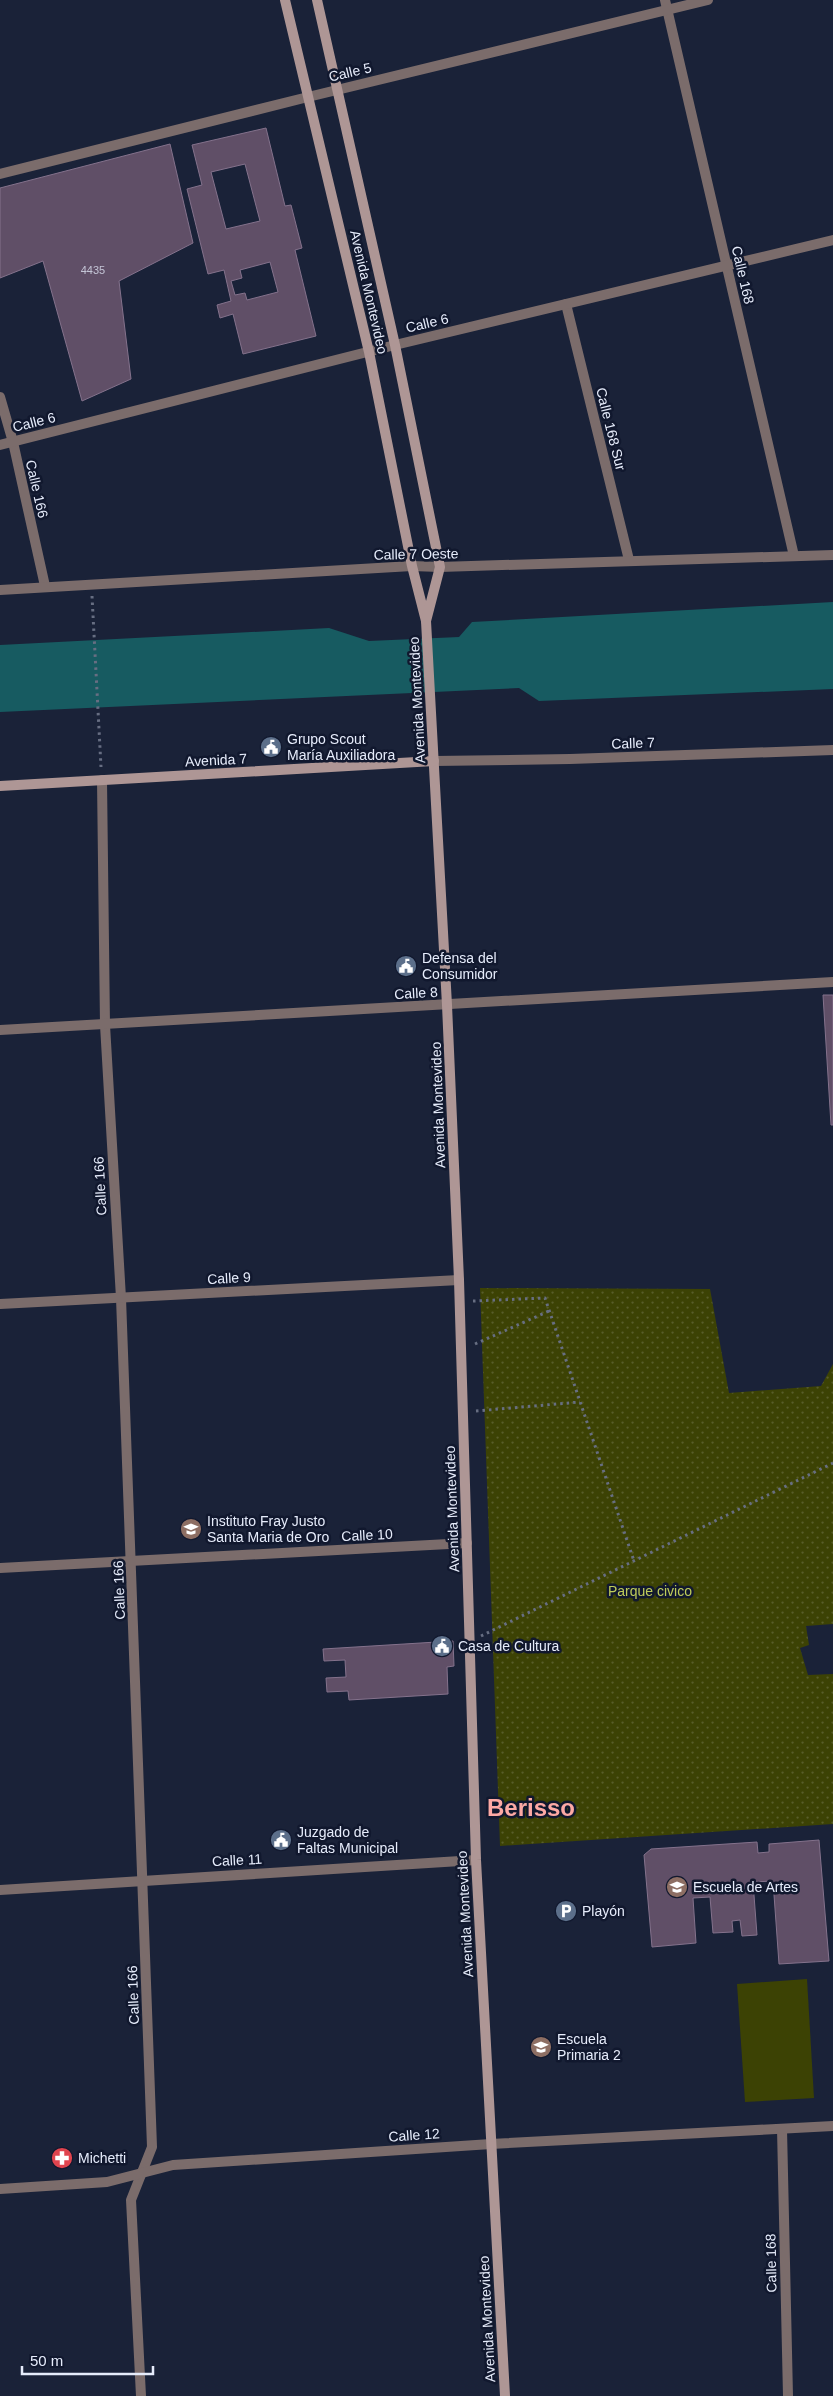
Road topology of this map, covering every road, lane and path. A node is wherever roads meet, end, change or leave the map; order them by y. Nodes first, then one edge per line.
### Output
1 (285, 0) edge
2 (317, 0) edge
3 (708, 0) edge
4 (667, 5) edge
5 (338, 90) junction
6 (308, 97) junction
7 (0, 174) edge
8 (833, 240) edge
9 (727, 265) junction
10 (566, 304) junction
11 (395, 345) junction
12 (369, 352) junction
13 (0, 397) edge
14 (12, 442) junction
15 (0, 445) edge
16 (833, 555) edge
17 (794, 556) junction
18 (629, 560) junction
19 (412, 566) junction
20 (440, 567) junction
21 (92, 584) junction
22 (45, 586) junction
23 (0, 590) edge
24 (426, 622) junction
25 (833, 750) edge
26 (434, 761) junction
27 (102, 780) junction
28 (0, 786) edge
29 (833, 982) edge
30 (448, 1005) junction
31 (105, 1025) junction
32 (0, 1030) edge
33 (459, 1280) junction
34 (121, 1298) junction
35 (460, 1302) junction
36 (0, 1304) edge
37 (549, 1311) junction
38 (461, 1350) junction
39 (580, 1402) junction
40 (463, 1412) junction
41 (833, 1463) edge
42 (467, 1543) junction
43 (634, 1561) junction
44 (131, 1562) junction
45 (0, 1568) edge
46 (469, 1641) junction
47 (476, 1860) junction
48 (142, 1880) junction
49 (0, 1890) edge
50 (833, 2126) edge
51 (782, 2129) junction
52 (491, 2144) junction
53 (142, 2174) junction
54 (0, 2189) edge
55 (141, 2396) edge
56 (505, 2396) edge
57 (788, 2396) edge

1 - 6 main road, Avenida Montevideo
2 - 5 main road, Avenida Montevideo
3 - 4 street, Calle 5
4 - 5 street, Calle 5
4 - 9 street, Calle 168
5 - 6 street, Calle 5
5 - 11 main road, Avenida Montevideo
6 - 7 street, Calle 5
6 - 12 main road, Avenida Montevideo
8 - 9 street, Calle 6
9 - 10 street, Calle 6
9 - 17 street, Calle 168
10 - 11 street, Calle 6
10 - 18 street, Calle 168 Sur
11 - 12 street, Calle 6
11 - 20 main road, Avenida Montevideo
12 - 14 street, Calle 6
12 - 19 main road, Avenida Montevideo
13 - 14 street, Calle 166
14 - 15 street, Calle 6
14 - 22 street, Calle 166
16 - 17 street, Calle 7 Oeste
17 - 18 street, Calle 7 Oeste
18 - 20 street, Calle 7 Oeste
19 - 20 street, Calle 7 Oeste
19 - 21 street, Calle 7 Oeste
19 - 24 main road, Avenida Montevideo
20 - 24 main road, Avenida Montevideo
21 - 22 street, Calle 7 Oeste
21 - 27 path
22 - 23 street, Calle 7 Oeste
24 - 26 main road, Avenida Montevideo
25 - 26 street, Calle 7
26 - 27 main road, Avenida 7
26 - 30 main road, Avenida Montevideo
27 - 28 main road, Avenida 7
27 - 31 street, Calle 166
29 - 30 street, Calle 8
30 - 31 street, Calle 8
30 - 33 main road, Avenida Montevideo
31 - 32 street, Calle 8
31 - 34 street, Calle 166
33 - 34 street, Calle 9
33 - 35 main road, Avenida Montevideo
34 - 36 street, Calle 9
34 - 44 street, Calle 166
35 - 37 path
35 - 38 main road, Avenida Montevideo
37 - 38 path
37 - 39 path
38 - 40 main road, Avenida Montevideo
39 - 40 path
39 - 43 path
40 - 42 main road, Avenida Montevideo
41 - 43 path
42 - 44 street, Calle 10
42 - 46 main road, Avenida Montevideo
43 - 46 path
44 - 45 street, Calle 10
44 - 48 street, Calle 166
46 - 47 main road, Avenida Montevideo
47 - 48 street, Calle 11
47 - 52 main road, Avenida Montevideo
48 - 49 street, Calle 11
48 - 53 street, Calle 166
50 - 51 street, Calle 12
51 - 52 street, Calle 12
51 - 57 street, Calle 168
52 - 53 street, Calle 12
52 - 56 main road, Avenida Montevideo
53 - 54 street, Calle 12
53 - 55 street, Calle 166

